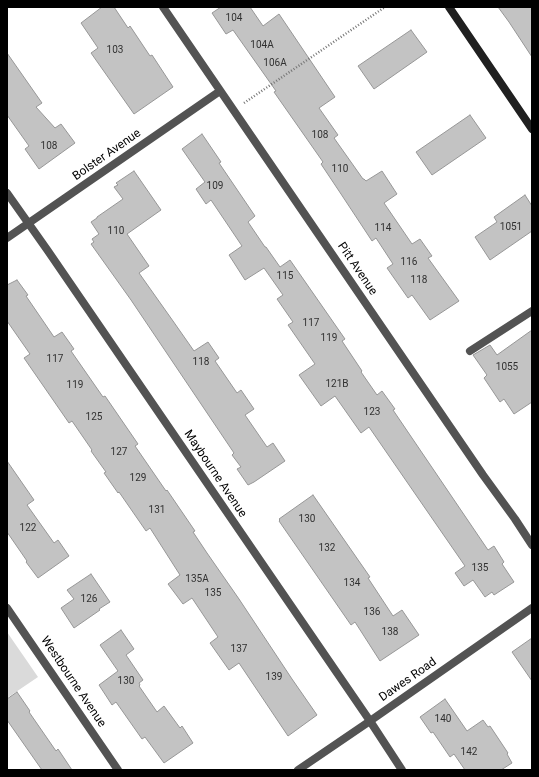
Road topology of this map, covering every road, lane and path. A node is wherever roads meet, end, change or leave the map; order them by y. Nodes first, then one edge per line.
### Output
1 (163, 7) edge
2 (385, 7) edge
3 (449, 7) edge
4 (220, 91) junction
5 (234, 110) junction
6 (532, 129) edge
7 (7, 193) edge
8 (28, 224) junction
9 (7, 238) edge
10 (532, 311) edge
11 (470, 351) dead end
12 (532, 545) edge
13 (7, 608) edge
14 (532, 608) edge
15 (370, 721) junction
16 (118, 770) edge
17 (298, 770) edge
18 (402, 770) edge

1 - 4 street, Pitt Avenue
2 - 5 path
3 - 6 main road
4 - 5 street, Pitt Avenue
4 - 8 street, Bolster Avenue
5 - 12 street, Pitt Avenue
7 - 8 street, Maybourne Avenue
8 - 9 street, Bolster Avenue
8 - 15 street, Maybourne Avenue
10 - 11 street
13 - 16 street, Westbourne Avenue
14 - 15 street, Dawes Road
15 - 17 street, Dawes Road
15 - 18 street, Maybourne Avenue

